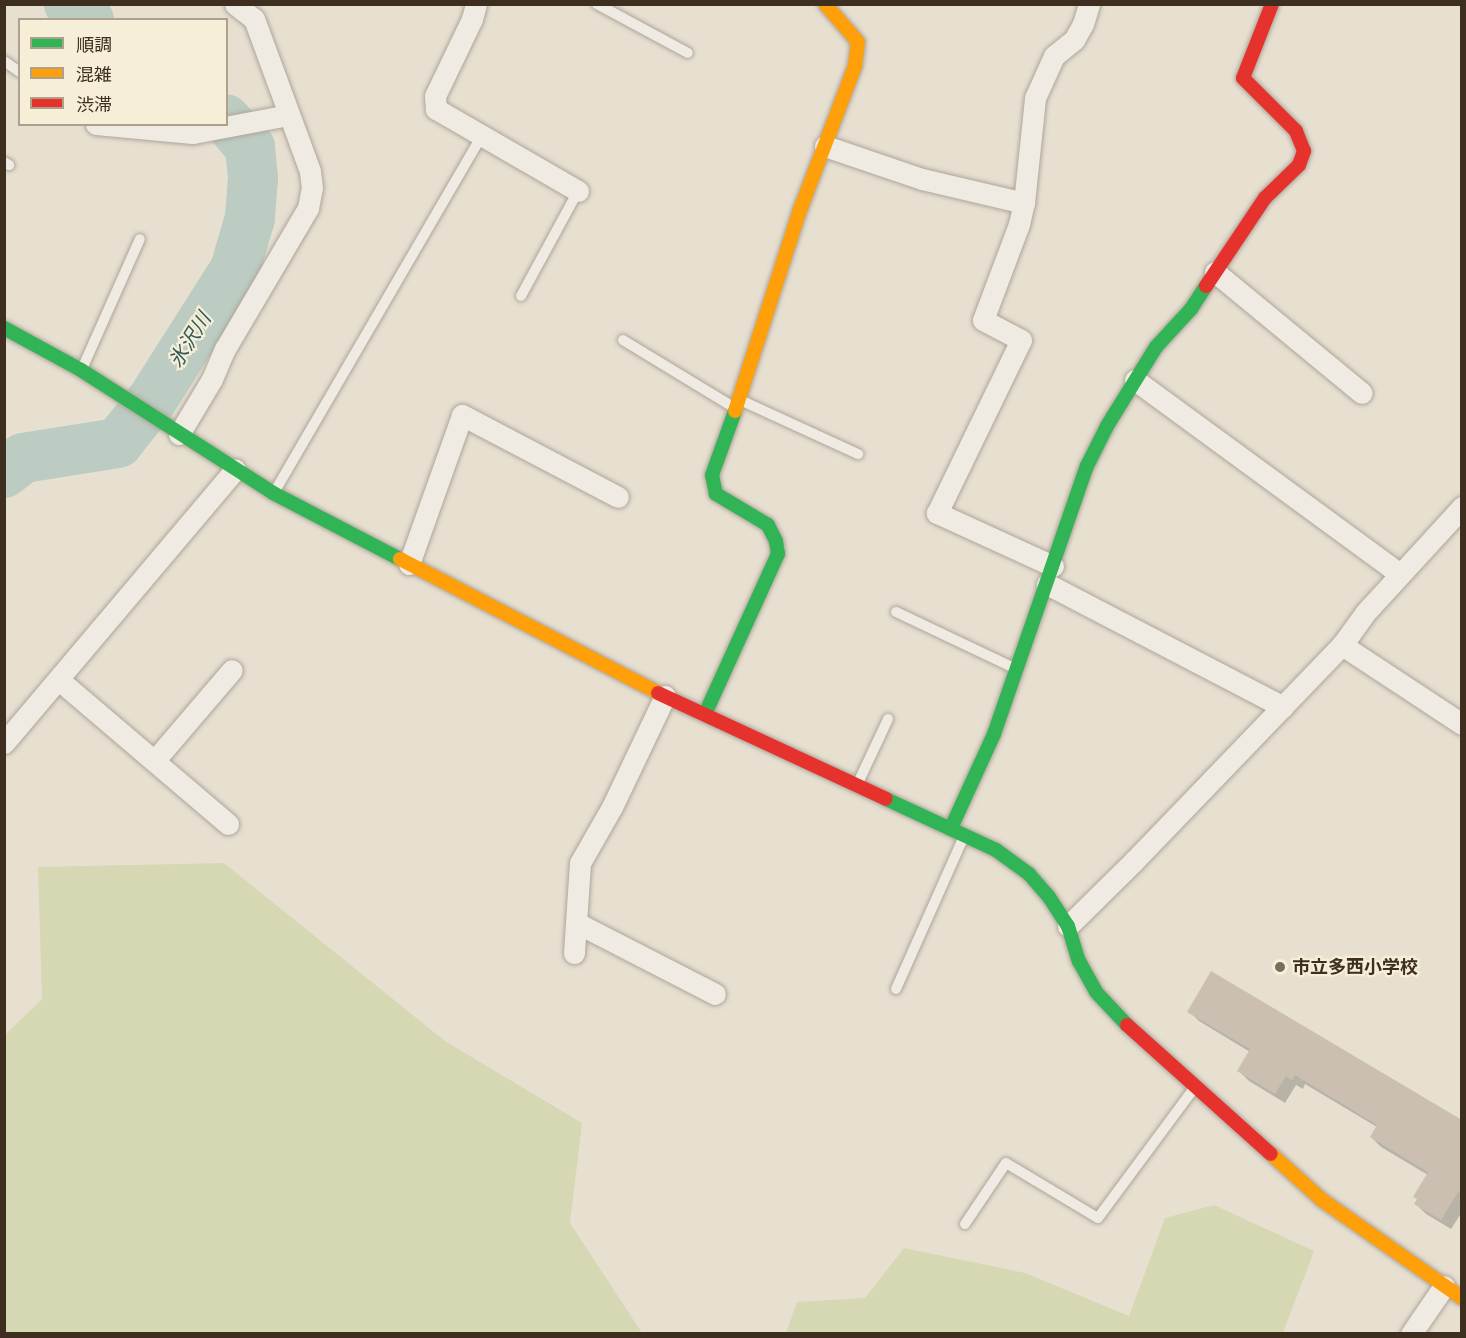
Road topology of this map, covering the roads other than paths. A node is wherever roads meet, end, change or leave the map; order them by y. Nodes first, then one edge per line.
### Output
1 (235, 4) edge
2 (476, 4) edge
3 (597, 4) edge
4 (825, 4) edge
5 (1089, 4) edge
6 (1272, 4) edge
7 (688, 53) dead end
8 (4, 61) edge
9 (18, 71) edge
10 (288, 115) junction
11 (118, 126) edge
12 (483, 136) junction
13 (825, 146) junction
14 (578, 192) joint
15 (1024, 203) junction
16 (140, 239) dead end
17 (1215, 272) junction
18 (521, 296) dead end
19 (4, 328) edge
20 (623, 340) dead end
21 (81, 370) junction
22 (1135, 380) junction
23 (1362, 393) dead end
24 (738, 404) junction
25 (171, 428) junction
26 (858, 454) dead end
27 (235, 470) junction
28 (273, 494) junction
29 (618, 497) dead end
30 (1461, 507) edge
31 (409, 564) junction
32 (1400, 574) junction
33 (1050, 575) junction
34 (896, 612) dead end
35 (1342, 645) junction
36 (1017, 669) junction
37 (232, 670) dead end
38 (59, 680) junction
39 (666, 696) junction
40 (1283, 707) junction
41 (705, 714) junction
42 (888, 719) dead end
43 (1461, 724) edge
44 (4, 742) edge
45 (155, 760) junction
46 (857, 785) junction
47 (228, 824) dead end
48 (958, 831) junction
49 (577, 923) junction
50 (1068, 926) junction
51 (574, 953) dead end
52 (896, 989) dead end
53 (715, 994) dead end
54 (1196, 1087) junction
55 (965, 1224) dead end
56 (1444, 1286) junction
57 (1461, 1298) edge
58 (1411, 1334) edge

1 - 10 street
2 - 12 street
3 - 7 lane
4 - 13 street
5 - 15 street
6 - 17 street
8 - 9 lane
10 - 11 street
10 - 25 street
12 - 14 street
12 - 28 lane
13 - 15 street
13 - 24 street
14 - 18 lane
15 - 33 street
16 - 21 lane
17 - 22 street
17 - 23 street
19 - 21 street
20 - 24 lane
21 - 25 street
22 - 32 street
22 - 33 street
24 - 26 lane
24 - 41 street
25 - 27 street
27 - 28 street
27 - 38 street
28 - 31 street
29 - 31 street
30 - 32 street
31 - 39 street
32 - 35 street
33 - 36 street
33 - 40 street
34 - 36 lane
35 - 40 street
35 - 43 street
36 - 48 street
37 - 45 street
38 - 44 street
38 - 45 street
39 - 41 street
39 - 49 street
40 - 50 street
41 - 46 street
42 - 46 lane
45 - 47 street
46 - 48 street
48 - 50 street
48 - 52 lane
49 - 51 street
49 - 53 street
50 - 54 street
54 - 55 lane
54 - 56 street
56 - 57 street
56 - 58 street

